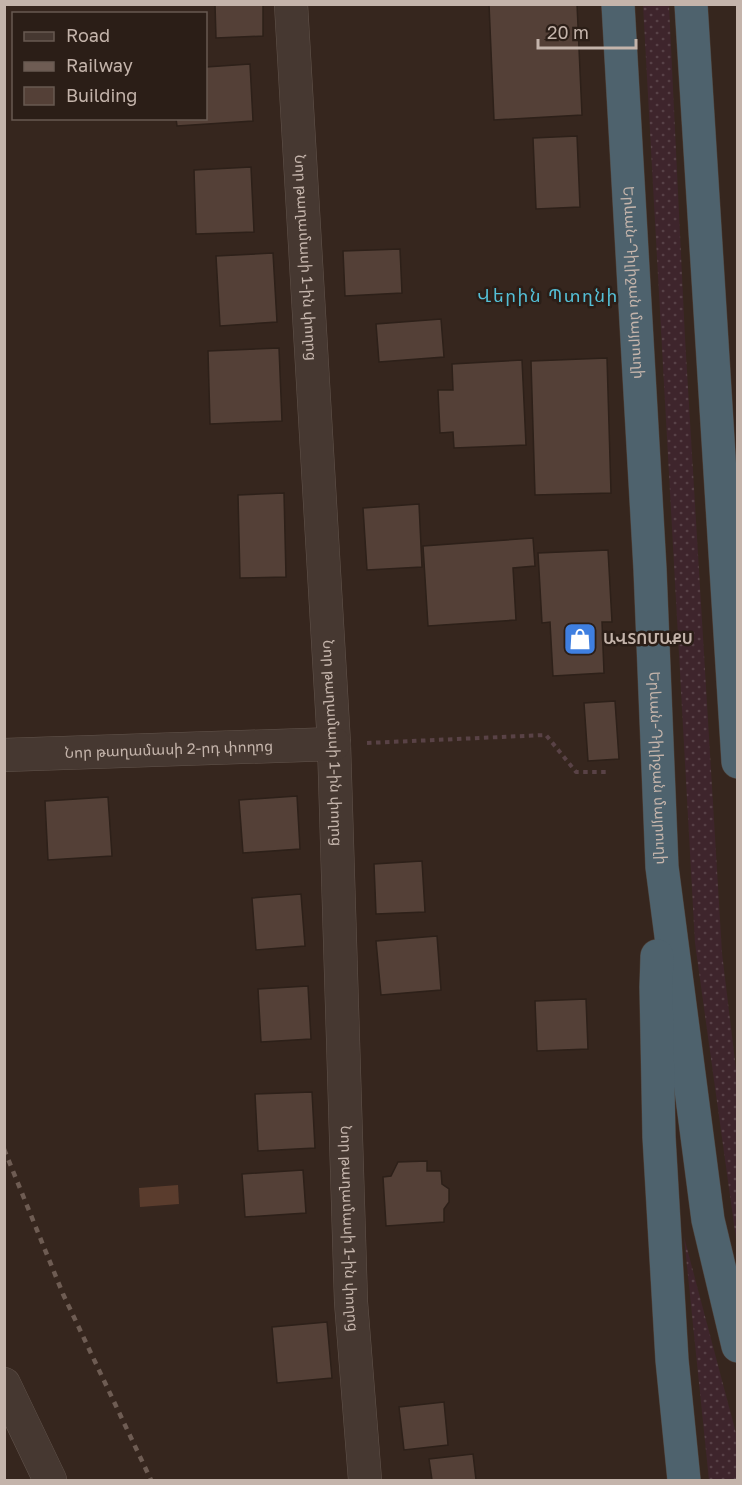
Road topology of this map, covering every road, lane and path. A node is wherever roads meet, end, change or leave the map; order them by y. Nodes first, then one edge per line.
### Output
1 (291, 4) edge
2 (618, 4) edge
3 (691, 4) edge
4 (334, 744) junction
5 (4, 755) edge
6 (738, 762) edge
7 (606, 772) dead end
8 (662, 867) junction
9 (738, 1346) edge
10 (4, 1384) edge
11 (50, 1480) edge
12 (365, 1480) edge
13 (684, 1480) edge

1 - 4 street, Նոր թաղամասի 1-ին փողոց
2 - 8 highway, Երևան-Դիլիջան մայրուղի
3 - 6 highway
4 - 5 street, Նոր թաղամասի 2-րդ փողոց
4 - 7 path
4 - 12 street, Նոր թաղամասի 1-ին փողոց
8 - 9 highway, Երևան-Դիլիջան մայրուղի
8 - 13 highway
10 - 11 street

